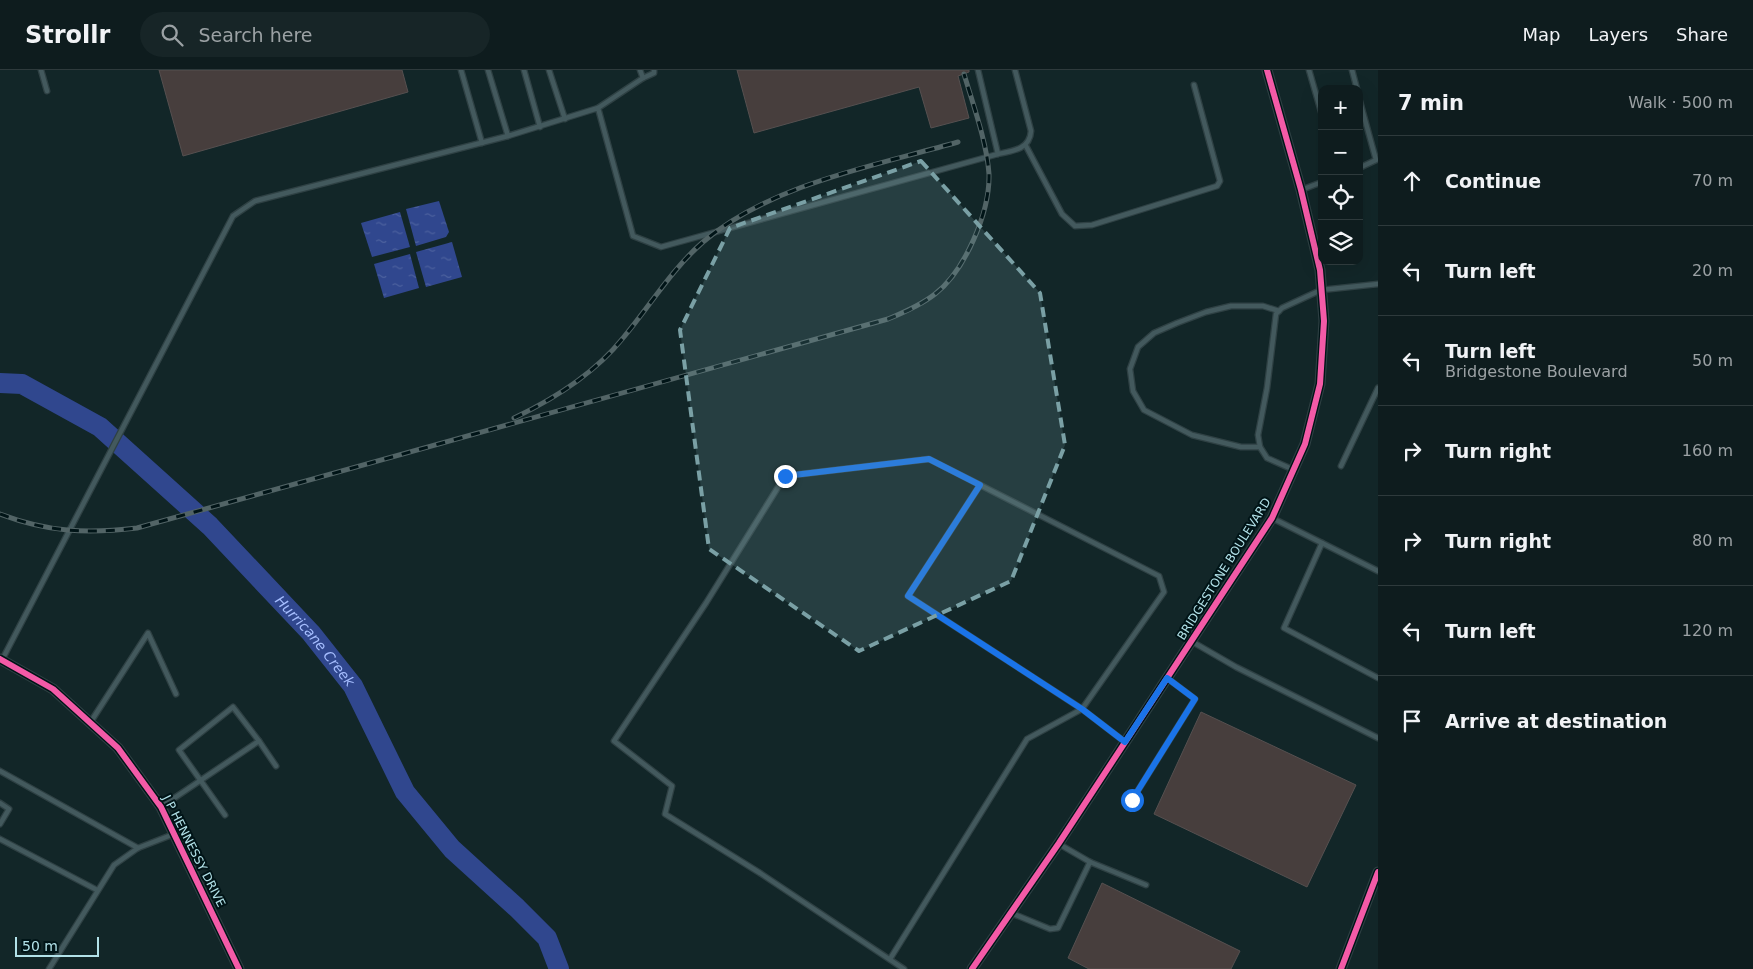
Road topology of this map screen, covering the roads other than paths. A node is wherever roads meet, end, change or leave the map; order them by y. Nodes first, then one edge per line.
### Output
1 (41, 70) edge
2 (461, 70) edge
3 (488, 70) edge
4 (524, 70) edge
5 (549, 70) edge
6 (640, 70) edge
7 (654, 70) edge
8 (978, 70) edge
9 (1015, 70) edge
10 (1267, 70) edge
11 (1309, 70) edge
12 (1352, 70) edge
13 (642, 78) junction
14 (1194, 85) dead end
15 (1356, 85) edge
16 (47, 91) dead end
17 (1318, 101) edge
18 (598, 108) junction
19 (1363, 112) edge
20 (565, 119) junction
21 (540, 127) junction
22 (508, 136) junction
23 (482, 143) junction
24 (1026, 146) junction
25 (998, 154) junction
26 (1377, 160) edge
27 (1363, 166) edge
28 (1318, 184) edge
29 (1301, 190) junction
30 (1378, 284) edge
31 (1321, 290) junction
32 (1279, 311) junction
33 (1378, 388) edge
34 (1260, 447) junction
35 (1341, 466) dead end
36 (1294, 470) junction
37 (980, 485) junction
38 (1272, 518) junction
39 (1322, 543) junction
40 (1378, 571) edge
41 (1191, 642) junction
42 (1, 660) edge
43 (1167, 678) junction
44 (1378, 678) edge
45 (176, 694) dead end
46 (1082, 709) junction
47 (90, 723) junction
48 (1378, 738) edge
49 (259, 741) junction
50 (1125, 742) junction
51 (276, 766) dead end
52 (0, 771) edge
53 (201, 780) junction
54 (1132, 800) dead end
55 (0, 803) edge
56 (161, 807) junction
57 (224, 815) dead end
58 (0, 824) edge
59 (174, 834) junction
60 (0, 839) edge
61 (1059, 843) junction
62 (138, 848) junction
63 (1090, 862) junction
64 (1378, 872) edge
65 (1146, 885) dead end
66 (97, 890) junction
67 (1011, 913) junction
68 (890, 959) junction
69 (49, 969) edge
70 (239, 969) edge
71 (904, 969) edge
72 (972, 969) edge
73 (1341, 969) edge

1 - 16 lane
2 - 23 lane
3 - 22 lane
4 - 21 lane
5 - 20 lane
6 - 13 lane
7 - 13 lane
8 - 25 lane
9 - 24 lane
10 - 29 street, BRIDGESTONE BOULEVARD
11 - 17 lane
12 - 15 lane
13 - 18 lane
14 - 24 lane
18 - 20 lane
18 - 25 lane
19 - 26 lane
20 - 21 lane
21 - 22 lane
22 - 23 lane
23 - 42 lane
24 - 25 lane
26 - 27 lane
28 - 29 lane
29 - 31 street, BRIDGESTONE BOULEVARD
30 - 31 lane
31 - 32 lane
31 - 36 street, BRIDGESTONE BOULEVARD
32 - 34 lane
32 - 34 lane
33 - 35 lane
34 - 36 lane
36 - 38 street, BRIDGESTONE BOULEVARD
37 - 46 lane
37 - 46 lane
37 - 68 lane
38 - 39 lane
38 - 41 street, BRIDGESTONE BOULEVARD
39 - 40 lane
39 - 44 lane
41 - 43 street, BRIDGESTONE BOULEVARD
41 - 48 lane
42 - 47 street, J P HENNESSY DRIVE
43 - 50 street, BRIDGESTONE BOULEVARD
43 - 54 lane
45 - 47 lane
46 - 50 lane
46 - 68 lane
47 - 56 street, J P HENNESSY DRIVE
49 - 51 lane
49 - 53 lane
49 - 53 lane
50 - 61 street, BRIDGESTONE BOULEVARD
52 - 62 lane
53 - 56 lane
53 - 57 lane
55 - 58 lane
56 - 59 street, J P HENNESSY DRIVE
59 - 62 lane
59 - 70 street, J P HENNESSY DRIVE
60 - 66 lane
61 - 63 lane
61 - 67 street, BRIDGESTONE BOULEVARD
62 - 66 lane
63 - 65 lane
63 - 67 lane
64 - 73 street
66 - 69 lane
67 - 72 street, BRIDGESTONE BOULEVARD
68 - 71 lane

